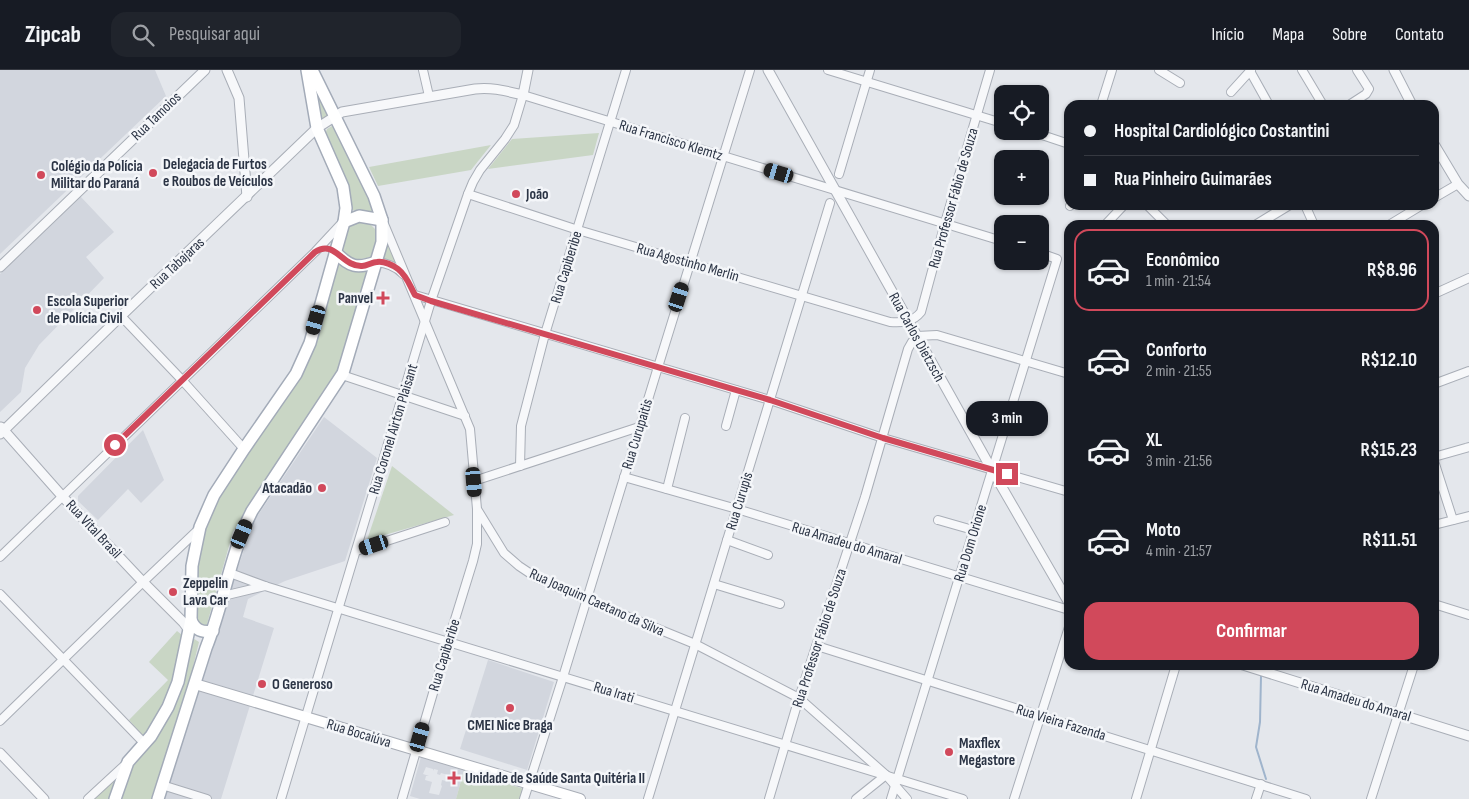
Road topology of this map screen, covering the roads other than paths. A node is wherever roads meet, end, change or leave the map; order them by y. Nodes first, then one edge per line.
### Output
1 (205, 70) edge
2 (227, 70) edge
3 (307, 70) edge
4 (312, 70) edge
5 (423, 70) edge
6 (528, 70) edge
7 (626, 70) edge
8 (750, 70) edge
9 (768, 70) edge
10 (828, 70) edge
11 (870, 70) edge
12 (990, 70) edge
13 (1112, 70) edge
14 (1159, 70) edge
15 (1302, 70) edge
16 (1357, 70) edge
17 (1394, 70) edge
18 (1251, 71) edge
19 (867, 81) junction
20 (1180, 83) dead end
21 (1230, 92) dead end
22 (523, 95) junction
23 (429, 96) junction
24 (1103, 100) edge
25 (1266, 100) edge
26 (1321, 100) edge
27 (1357, 100) edge
28 (1409, 100) edge
29 (976, 114) junction
30 (335, 116) junction
31 (994, 120) edge
32 (610, 121) junction
33 (317, 128) junction
34 (1049, 137) edge
35 (1064, 142) edge
36 (1439, 152) edge
37 (723, 156) junction
38 (838, 174) dead end
39 (1458, 184) junction
40 (835, 190) junction
41 (468, 194) junction
42 (1439, 195) edge
43 (1469, 196) edge
44 (247, 197) junction
45 (830, 203) dead end
46 (1119, 210) edge
47 (1152, 210) edge
48 (1281, 210) edge
49 (1414, 210) edge
50 (382, 220) junction
51 (1110, 220) edge
52 (1162, 220) edge
53 (1264, 220) edge
54 (1397, 220) edge
55 (344, 222) junction
56 (945, 223) junction
57 (578, 230) junction
58 (994, 238) edge
59 (315, 252) junction
60 (335, 252) junction
61 (1049, 256) edge
62 (376, 262) junction
63 (690, 262) junction
64 (0, 267) edge
65 (406, 277) junction
66 (1469, 278) edge
67 (1439, 292) edge
68 (415, 295) junction
69 (802, 295) junction
70 (431, 301) junction
71 (121, 316) junction
72 (909, 321) junction
73 (426, 322) junction
74 (545, 334) junction
75 (917, 336) junction
76 (1026, 361) junction
77 (658, 367) junction
78 (1469, 371) edge
79 (1064, 372) edge
80 (342, 375) junction
81 (182, 380) junction
82 (1439, 382) edge
83 (736, 390) junction
84 (403, 395) junction
85 (770, 400) junction
86 (464, 416) junction
87 (685, 418) dead end
88 (726, 426) dead end
89 (639, 427) junction
90 (1, 431) edge
91 (883, 438) junction
92 (1469, 446) edge
93 (244, 449) junction
94 (1439, 457) edge
95 (520, 466) junction
96 (992, 470) junction
97 (1439, 475) edge
98 (624, 477) junction
99 (474, 482) junction
100 (667, 489) junction
101 (1064, 491) edge
102 (62, 496) junction
103 (737, 509) junction
104 (476, 510) junction
105 (1469, 516) edge
106 (938, 520) dead end
107 (1453, 520) junction
108 (445, 522) dead end
109 (1439, 524) edge
110 (200, 527) junction
111 (973, 530) junction
112 (727, 540) junction
113 (850, 544) junction
114 (356, 551) junction
115 (768, 555) dead end
116 (0, 557) edge
117 (230, 573) junction
118 (959, 578) junction
119 (143, 582) junction
120 (714, 584) junction
121 (265, 586) junction
122 (0, 594) edge
123 (1064, 594) edge
124 (223, 596) junction
125 (587, 600) junction
126 (780, 604) dead end
127 (1439, 606) edge
128 (339, 608) junction
129 (1064, 609) edge
130 (1469, 615) edge
131 (190, 625) junction
132 (213, 631) junction
133 (448, 642) junction
134 (1064, 643) edge
135 (696, 644) junction
136 (817, 646) junction
137 (206, 648) junction
138 (64, 659) junction
139 (1175, 670) edge
140 (1259, 670) edge
141 (1412, 670) edge
142 (563, 677) junction
143 (928, 681) junction
144 (195, 684) junction
145 (799, 698) junction
146 (675, 711) junction
147 (1398, 713) junction
148 (1040, 716) junction
149 (306, 718) junction
150 (0, 721) edge
151 (1469, 736) edge
152 (145, 744) junction
153 (785, 744) junction
154 (416, 750) junction
155 (1151, 750) junction
156 (0, 753) edge
157 (128, 762) junction
158 (886, 775) junction
159 (896, 782) junction
160 (528, 784) junction
161 (1261, 784) junction
162 (162, 785) junction
163 (44, 799) edge
164 (88, 799) edge
165 (115, 799) edge
166 (158, 799) edge
167 (207, 799) edge
168 (281, 799) edge
169 (402, 799) edge
170 (524, 799) edge
171 (580, 799) edge
172 (648, 799) edge
173 (769, 799) edge
174 (856, 799) edge
175 (891, 799) edge
176 (907, 799) edge
177 (964, 799) edge
178 (1014, 799) edge
179 (1136, 799) edge
180 (1256, 799) edge
181 (1306, 799) edge
182 (1371, 799) edge

1 - 64 street, Rua Tamoios
2 - 44 street
3 - 33 main road
4 - 30 main road
5 - 23 street
6 - 22 street, Rua Coronel Airton Plaisant
7 - 32 street, Rua Capiberibe
8 - 37 street, Rua Curupaitis
9 - 40 street, Rua Carlos Dietzsch
10 - 19 street
11 - 19 street
12 - 29 street, Rua Professor Fábio de Souza
13 - 24 street
14 - 20 street
15 - 26 street
16 - 27 street
17 - 28 street
18 - 21 street
18 - 25 street
19 - 29 street
19 - 38 street
22 - 23 street, Rua Francisco Klemtz
22 - 32 street, Rua Francisco Klemtz
22 - 41 street, Rua Coronel Airton Plaisant
23 - 30 street, Rua Francisco Klemtz
29 - 31 street
29 - 56 street, Rua Professor Fábio de Souza
30 - 33 street, Rua Tabajaras
30 - 50 main road
32 - 37 street, Rua Francisco Klemtz
32 - 57 street, Rua Capiberibe
33 - 44 street, Rua Tabajaras
33 - 55 main road
34 - 35 street
36 - 39 street
37 - 40 street, Rua Francisco Klemtz
37 - 63 street, Rua Curupaitis
39 - 42 street
39 - 43 street
40 - 56 street, Rua Francisco Klemtz
40 - 72 street, Rua Carlos Dietzsch
41 - 57 street, Rua Agostinho Merlin
41 - 70 street, Rua Coronel Airton Plaisant
44 - 71 street, Rua Tabajaras
45 - 69 street, Rua Curupis
46 - 51 street
47 - 52 street
48 - 53 street
49 - 54 street
50 - 55 main road
50 - 62 main road
50 - 65 street, Rua Joaquim Caetano da Silva
55 - 59 street
55 - 60 main road
56 - 58 street, Rua Francisco Klemtz
56 - 72 street, Rua Professor Fábio de Souza
57 - 63 street, Rua Agostinho Merlin
57 - 74 street, Rua Capiberibe
59 - 60 street
59 - 81 street
60 - 62 main road
60 - 93 main road
61 - 76 street, Rua Dom Orione
62 - 65 street, Rua Joaquim Caetano da Silva
62 - 80 main road
63 - 69 street, Rua Agostinho Merlin
63 - 77 street, Rua Curupaitis
65 - 68 street, Rua Joaquim Caetano da Silva
66 - 67 street
68 - 70 street
68 - 73 street, Rua Joaquim Caetano da Silva
69 - 72 street, Rua Agostinho Merlin
69 - 85 street, Rua Curupis
70 - 73 street, Rua Coronel Airton Plaisant
70 - 74 street
71 - 81 street
71 - 90 street, Rua Tabajaras
72 - 75 street, Rua Carlos Dietzsch
73 - 84 street, Rua Coronel Airton Plaisant
73 - 86 street, Rua Joaquim Caetano da Silva
74 - 77 street
74 - 95 street, Rua Capiberibe
75 - 76 street
75 - 91 street, Rua Professor Fábio de Souza
75 - 96 street, Rua Carlos Dietzsch
76 - 79 street
76 - 96 street, Rua Dom Orione
77 - 83 street
77 - 89 street, Rua Curupaitis
78 - 82 street
80 - 84 street
80 - 117 main road
81 - 93 street
81 - 102 street
83 - 85 street
83 - 88 street
84 - 86 street
84 - 114 street, Rua Coronel Airton Plaisant
85 - 91 street
85 - 103 street, Rua Curupis
86 - 99 street, Rua Joaquim Caetano da Silva
87 - 100 street
89 - 95 street
89 - 98 street, Rua Curupaitis
90 - 102 street, Rua Vital Brasil
91 - 96 street
91 - 113 street, Rua Professor Fábio de Souza
92 - 94 street
93 - 110 main road
95 - 99 street
96 - 101 street
96 - 111 street, Rua Dom Orione
96 - 123 street, Rua Carlos Dietzsch
97 - 107 street
98 - 100 street, Rua Amadeu do Amaral
98 - 125 street, Rua Curupaitis
99 - 104 street, Rua Joaquim Caetano da Silva
100 - 103 street, Rua Amadeu do Amaral
102 - 116 street
102 - 119 street, Rua Vital Brasil
103 - 112 street, Rua Curupis
103 - 113 street, Rua Amadeu do Amaral
104 - 125 street, Rua Joaquim Caetano da Silva
104 - 133 street, Rua Capiberibe
105 - 107 street
106 - 111 street
107 - 109 street
108 - 114 street
110 - 119 street
110 - 131 main road
111 - 118 street, Rua Dom Orione
112 - 115 street
112 - 120 street, Rua Curupis
113 - 118 street, Rua Amadeu do Amaral
113 - 136 street, Rua Professor Fábio de Souza
114 - 128 street, Rua Coronel Airton Plaisant
117 - 121 street, Rua Irati
117 - 124 main road
118 - 129 street, Rua Amadeu do Amaral
118 - 143 street, Rua Dom Orione
119 - 131 street, Rua Vital Brasil
119 - 138 street
120 - 126 street
120 - 135 street, Rua Curupis
121 - 124 street, Rua Irati
121 - 128 street, Rua Irati
122 - 138 street
124 - 132 main road
125 - 135 street, Rua Joaquim Caetano da Silva
125 - 142 street, Rua Curupaitis
127 - 130 street
128 - 133 street, Rua Irati
128 - 149 street, Rua Coronel Airton Plaisant
131 - 132 main road
131 - 137 main road
131 - 152 main road
132 - 137 main road
133 - 142 street, Rua Irati
133 - 154 street, Rua Capiberibe
134 - 148 street
135 - 145 street, Rua Joaquim Caetano da Silva
135 - 146 street, Rua Curupis
136 - 143 street, Rua Vieira Fazenda
136 - 145 street, Rua Professor Fábio de Souza
137 - 144 main road
138 - 150 street
138 - 152 street
139 - 155 street
140 - 147 street, Rua Amadeu do Amaral
141 - 147 street
142 - 146 street, Rua Irati
142 - 160 street, Rua Curupaitis
143 - 148 street, Rua Vieira Fazenda
143 - 159 street, Rua Dom Orione
144 - 149 main road, Rua Bocaiúva
144 - 162 main road
145 - 153 street, Rua Professor Fábio de Souza
145 - 158 street, Rua Joaquim Caetano da Silva
146 - 153 street, Rua Irati
146 - 172 street, Rua Curupis
147 - 151 street, Rua Amadeu do Amaral
147 - 182 street
148 - 155 street, Rua Vieira Fazenda
148 - 178 street
149 - 154 main road, Rua Bocaiúva
149 - 168 street, Rua Coronel Airton Plaisant
152 - 157 main road
153 - 158 street, Rua Irati
153 - 173 street, Rua Professor Fábio de Souza
154 - 160 main road, Rua Bocaiúva
154 - 169 street, Rua Capiberibe
155 - 161 street, Rua Vieira Fazenda
155 - 179 street
156 - 163 street
157 - 164 street
157 - 165 main road
158 - 159 street, Rua Irati
158 - 174 street
159 - 175 street, Rua Dom Orione
159 - 176 street
159 - 177 street, Rua Irati
160 - 170 street, Rua Curupaitis
160 - 171 main road, Rua Bocaiúva
161 - 180 street
161 - 181 street, Rua Vieira Fazenda
162 - 166 main road
162 - 167 street

